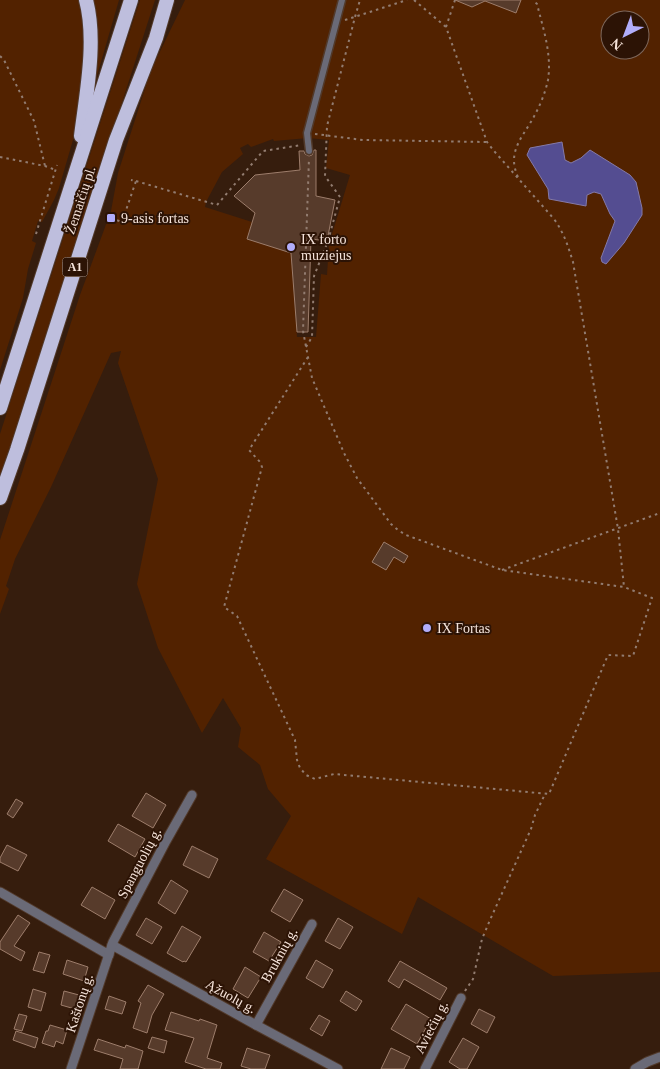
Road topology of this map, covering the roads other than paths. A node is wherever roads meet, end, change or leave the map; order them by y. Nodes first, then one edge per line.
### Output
1 (86, 0) edge
2 (131, 0) edge
3 (167, 0) edge
4 (177, 0) edge
5 (342, 0) edge
6 (156, 38) junction
7 (308, 148) road end
8 (76, 171) junction
9 (0, 408) edge
10 (0, 498) edge
11 (192, 795) dead end
12 (0, 892) edge
13 (312, 924) dead end
14 (112, 945) junction
15 (109, 955) junction
16 (461, 998) road end
17 (256, 1025) junction
18 (660, 1057) edge
19 (71, 1069) edge
20 (338, 1069) edge
21 (425, 1069) edge
22 (635, 1069) edge

1 - 8 highway
2 - 8 highway, Žemaičių pl. / A1
3 - 6 highway, Žemaičių pl. / A1
4 - 6 highway
5 - 7 street
6 - 10 highway, Žemaičių pl. / A1
8 - 9 highway, Žemaičių pl. / A1
11 - 14 street, Spanguolių g.
12 - 15 street
13 - 17 street, Bruknių g.
14 - 15 street, Kaštonų g.
14 - 17 street, Ąžuolų g.
15 - 19 street, Kaštonų g.
16 - 21 street, Aviečių g.
17 - 20 street, Ąžuolų g.
18 - 22 street

